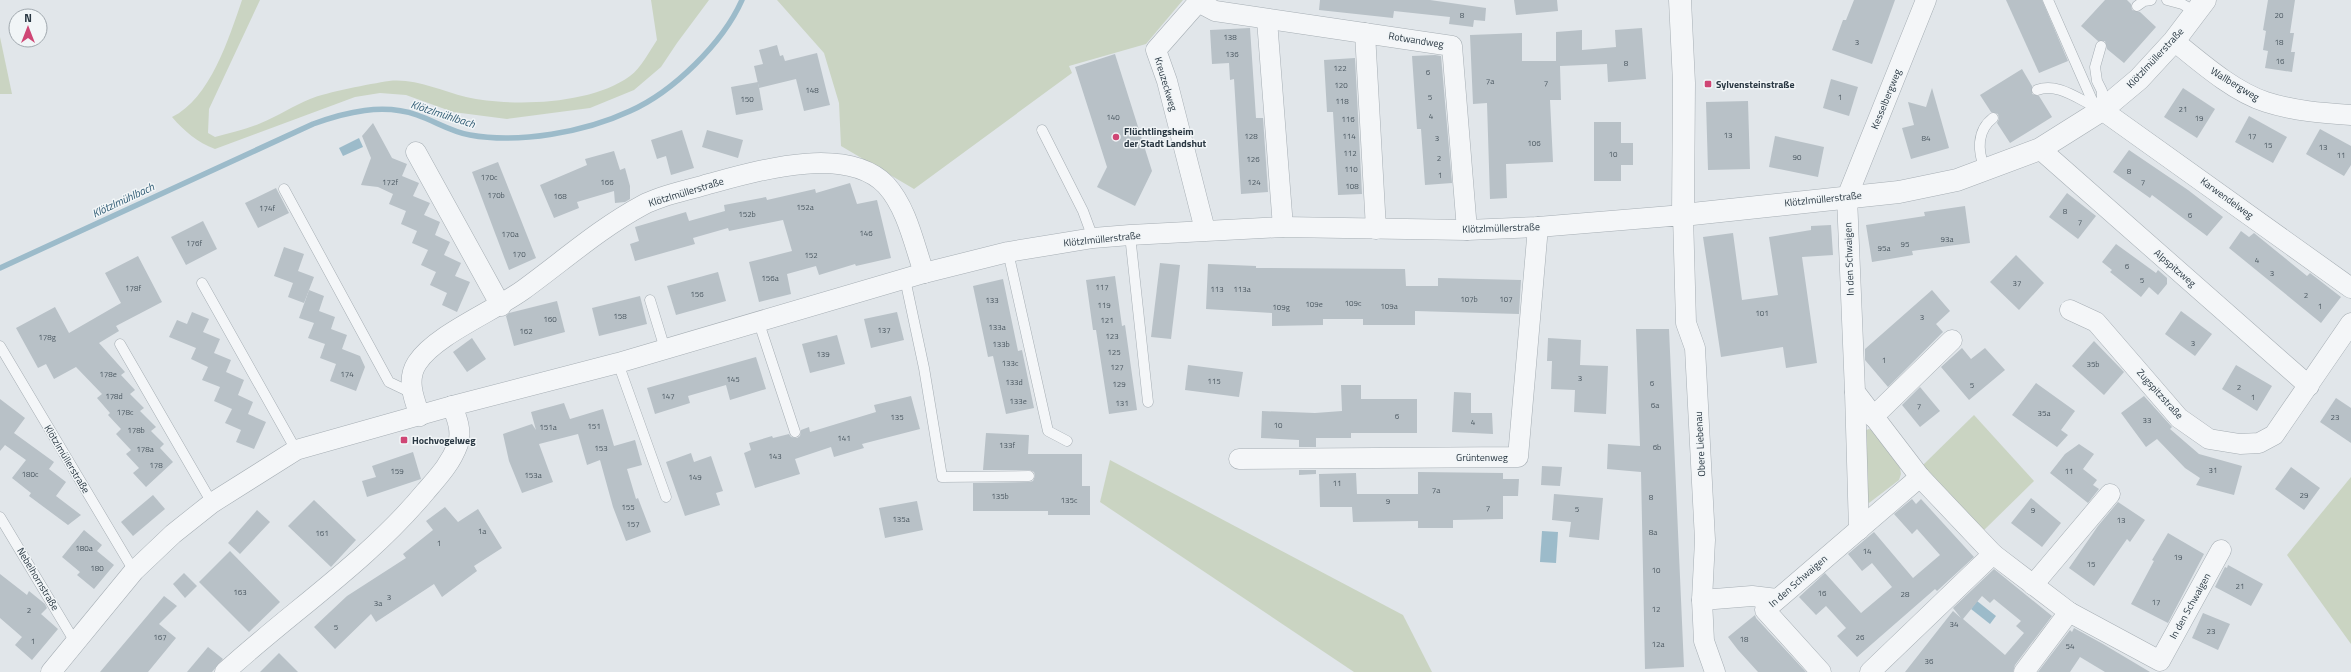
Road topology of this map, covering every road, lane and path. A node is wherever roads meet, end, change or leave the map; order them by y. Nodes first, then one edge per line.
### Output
1 (1680, 0) edge
2 (1926, 0) edge
3 (2048, 0) edge
4 (2151, 0) edge
5 (2167, 0) edge
6 (1199, 1) edge
7 (2197, 4) edge
8 (2137, 6) dead end
9 (1267, 20) junction
10 (1365, 33) junction
11 (2174, 41) junction
12 (2101, 46) dead end
13 (2037, 90) dead end
14 (2102, 110) junction
15 (2351, 115) edge
16 (1993, 118) dead end
17 (1042, 130) dead end
18 (2040, 149) junction
19 (416, 152) dead end
20 (1985, 170) junction
21 (284, 189) dead end
22 (1847, 197) junction
23 (1683, 215) junction
24 (1283, 227) junction
25 (1538, 227) junction
26 (1376, 229) junction
27 (1205, 230) junction
28 (1467, 230) junction
29 (1130, 235) junction
30 (1093, 238) junction
31 (1008, 252) junction
32 (924, 273) junction
33 (905, 279) junction
34 (202, 282) dead end
35 (2351, 288) edge
36 (650, 300) dead end
37 (501, 306) junction
38 (2070, 310) dead end
39 (758, 320) junction
40 (2351, 323) edge
41 (1952, 340) dead end
42 (120, 344) dead end
43 (0, 346) edge
44 (665, 349) junction
45 (618, 363) junction
46 (2309, 386) junction
47 (1855, 392) junction
48 (412, 393) junction
49 (1148, 402) dead end
50 (452, 406) junction
51 (420, 416) junction
52 (1873, 417) junction
53 (795, 432) dead end
54 (1067, 441) dead end
55 (296, 450) junction
56 (1239, 459) dead end
57 (1029, 476) dead end
58 (1920, 478) junction
59 (2110, 494) dead end
60 (666, 497) dead end
61 (212, 503) junction
62 (0, 517) edge
63 (1858, 530) junction
64 (2221, 550) dead end
65 (1993, 554) junction
66 (134, 571) junction
67 (2033, 586) junction
68 (1777, 599) junction
69 (1702, 600) junction
70 (2068, 612) junction
71 (75, 642) junction
72 (2156, 667) edge
73 (51, 672) edge
74 (225, 672) edge
75 (1715, 672) edge
76 (1821, 672) edge
77 (1870, 672) edge
78 (2024, 672) edge

1 - 23 street
2 - 22 street, Kesselbergweg
3 - 14 lane
4 - 8 lane
5 - 7 lane
6 - 9 street, Rotwandweg
6 - 27 street, Kreuzeckweg
7 - 11 street, Klötzlmüllerstraße
9 - 10 street, Rotwandweg
9 - 24 street
10 - 26 street
10 - 28 street, Rotwandweg
11 - 14 street, Klötzlmüllerstraße
11 - 15 street, Wallbergweg
12 - 14 lane
13 - 14 lane
14 - 18 street, Klötzlmüllerstraße
14 - 35 street, Karwendelweg
16 - 20 lane
17 - 30 lane
18 - 20 street, Klötzlmüllerstraße
18 - 46 street, Alpspitzweg
19 - 37 street
20 - 22 street, Klötzlmüllerstraße
21 - 48 lane
22 - 23 street, Klötzlmüllerstraße
22 - 47 street, In den Schwaigen
23 - 25 street, Klötzlmüllerstraße
23 - 69 street, Obere Liebenau
24 - 26 street, Klötzlmüllerstraße
24 - 27 street, Klötzlmüllerstraße
25 - 28 street, Klötzlmüllerstraße
25 - 56 street, Grüntenweg
26 - 28 street, Klötzlmüllerstraße
27 - 29 street, Klötzlmüllerstraße
29 - 30 street, Klötzlmüllerstraße
29 - 49 lane
30 - 31 street, Klötzlmüllerstraße
31 - 32 street, Klötzlmüllerstraße
31 - 54 lane
32 - 33 street, Klötzlmüllerstraße
32 - 37 street, Klötzlmüllerstraße
33 - 39 street, Klötzlmüllerstraße
33 - 57 lane
34 - 55 lane
36 - 44 lane
37 - 48 street, Klötzlmüllerstraße
38 - 46 street, Zugspitzstraße
39 - 44 street, Klötzlmüllerstraße
39 - 53 lane
40 - 46 street, Zugspitzstraße
41 - 52 street
42 - 61 lane
43 - 66 lane, Klötzlmüllerstraße
44 - 45 street, Klötzlmüllerstraße
45 - 50 street, Klötzlmüllerstraße
45 - 60 lane
47 - 52 street, In den Schwaigen
47 - 63 street, In den Schwaigen
48 - 51 street, Klötzlmüllerstraße
50 - 51 street, Klötzlmüllerstraße
50 - 74 street
51 - 55 street, Klötzlmüllerstraße
52 - 58 street, In den Schwaigen
55 - 61 street, Klötzlmüllerstraße
58 - 63 street, In den Schwaigen
58 - 65 street, In den Schwaigen
59 - 67 street
61 - 66 street, Klötzlmüllerstraße
62 - 71 lane, Nebelhornstraße
63 - 68 street, In den Schwaigen
64 - 72 street, In den Schwaigen
65 - 67 street, In den Schwaigen
65 - 77 street
66 - 71 street, Klötzlmüllerstraße
67 - 70 street, In den Schwaigen
68 - 69 street
68 - 76 street, In den Schwaigen
69 - 75 street, Obere Liebenau
70 - 72 street, In den Schwaigen
70 - 78 street
71 - 73 street, Klötzlmüllerstraße

